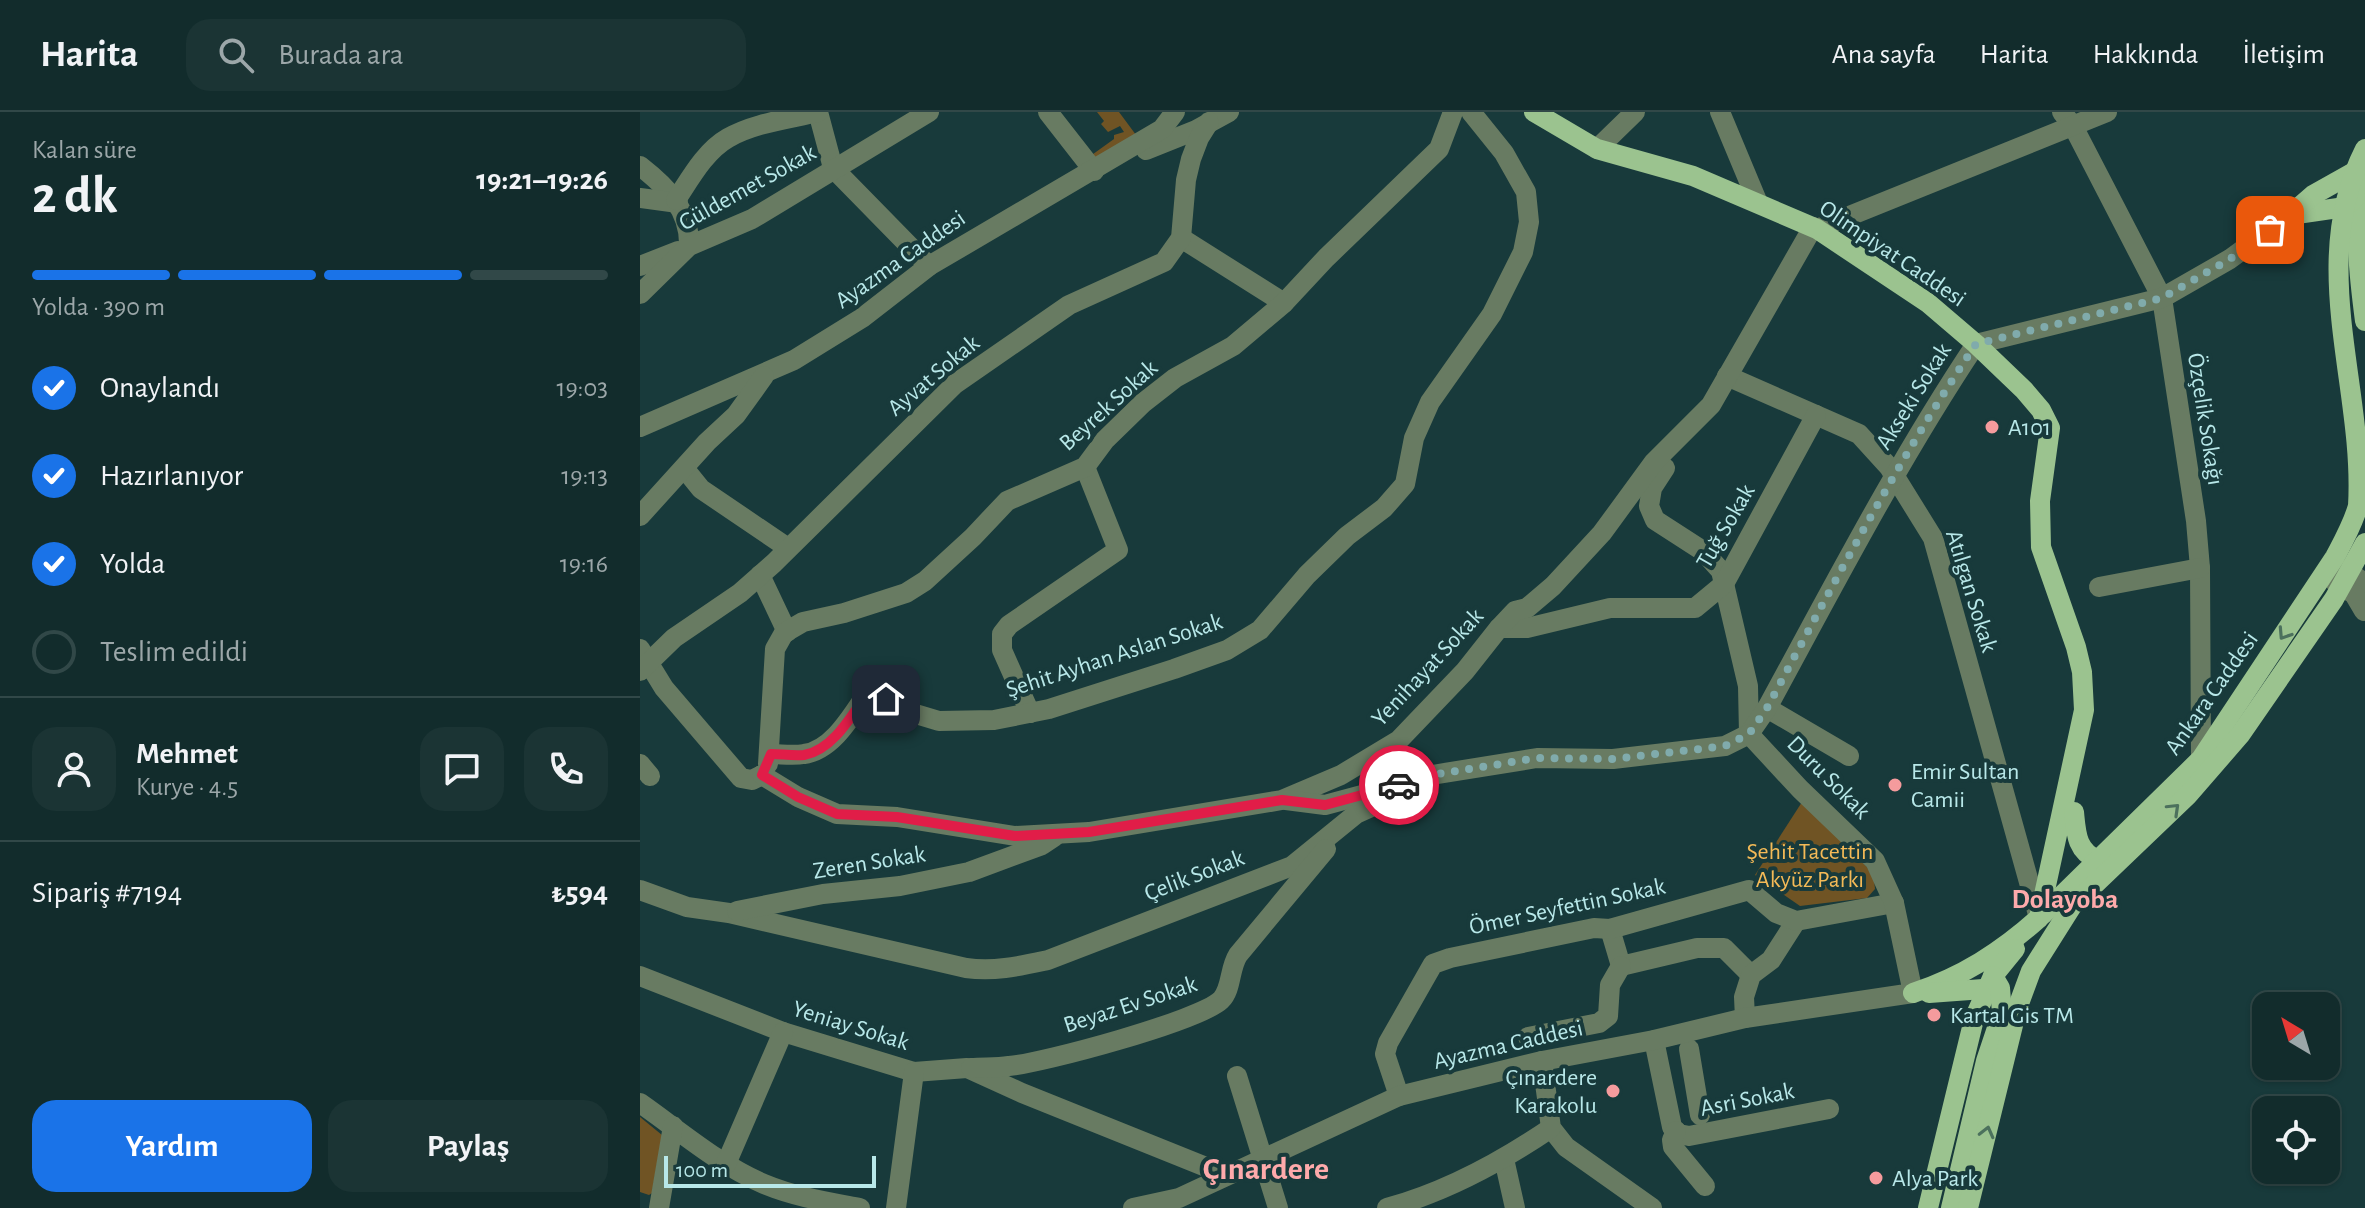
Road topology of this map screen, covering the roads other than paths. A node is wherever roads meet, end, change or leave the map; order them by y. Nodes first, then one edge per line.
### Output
1 (818, 112) edge
2 (929, 112) edge
3 (1048, 112) edge
4 (1175, 112) edge
5 (1229, 112) edge
6 (1453, 112) edge
7 (1471, 112) edge
8 (1534, 112) edge
9 (1635, 112) edge
10 (1720, 112) edge
11 (2107, 112) edge
12 (2067, 119) edge
13 (1209, 122) junction
14 (1597, 149) junction
15 (2365, 149) edge
16 (640, 166) edge
17 (833, 168) junction
18 (1094, 171) junction
19 (2359, 196) edge
20 (640, 198) edge
21 (677, 202) junction
22 (1758, 203) junction
23 (2290, 215) junction
24 (1815, 228) junction
25 (1181, 238) junction
26 (689, 246) junction
27 (640, 266) edge
28 (929, 266) junction
29 (2362, 282) edge
30 (640, 294) edge
31 (2162, 298) junction
32 (1284, 303) junction
33 (2365, 321) edge
34 (1976, 344) junction
35 (767, 373) junction
36 (1727, 376) junction
37 (1711, 405) junction
38 (1816, 415) junction
39 (640, 427) edge
40 (1085, 467) junction
41 (684, 468) junction
42 (1894, 475) junction
43 (640, 516) edge
44 (2365, 543) edge
45 (788, 548) junction
46 (2200, 568) junction
47 (2327, 569) junction
48 (760, 575) junction
49 (2355, 579) edge
50 (1724, 584) junction
51 (2099, 587) dead end
52 (2365, 611) edge
53 (1499, 628) junction
54 (787, 632) junction
55 (643, 661) edge
56 (1767, 708) junction
57 (1030, 713) junction
58 (1749, 734) junction
59 (771, 754) junction
60 (1849, 756) dead end
61 (2201, 759) junction
62 (2074, 761) junction
63 (762, 775) junction
64 (1432, 775) junction
65 (1282, 800) junction
66 (2074, 812) junction
67 (1356, 814) junction
68 (1058, 833) junction
69 (2098, 860) junction
70 (640, 890) edge
71 (2059, 896) junction
72 (1894, 903) junction
73 (729, 913) junction
74 (2039, 918) junction
75 (1796, 921) junction
76 (1610, 929) junction
77 (1621, 966) junction
78 (1751, 975) junction
79 (2025, 975) junction
80 (640, 976) edge
81 (1994, 984) junction
82 (1913, 993) junction
83 (2002, 1013) junction
84 (1745, 1018) junction
85 (1974, 1019) junction
86 (783, 1032) junction
87 (1528, 1037) dead end
88 (1654, 1040) junction
89 (1689, 1049) dead end
90 (1542, 1061) junction
91 (967, 1068) junction
92 (914, 1072) junction
93 (1237, 1076) dead end
94 (1694, 1080) junction
95 (1663, 1087) junction
96 (1399, 1096) junction
97 (640, 1103) edge
98 (1829, 1109) dead end
99 (1700, 1115) dead end
100 (673, 1126) junction
101 (1551, 1128) junction
102 (1676, 1131) junction
103 (1504, 1159) junction
104 (1264, 1160) junction
105 (726, 1164) junction
106 (1938, 1166) junction
107 (1226, 1175) junction
108 (1705, 1186) dead end
109 (640, 1199) edge
110 (1422, 1201) edge
111 (658, 1208) edge
112 (860, 1208) edge
113 (896, 1208) edge
114 (1133, 1208) edge
115 (1278, 1208) edge
116 (1387, 1208) edge
117 (1515, 1208) edge
118 (1652, 1208) edge
119 (1914, 1208) edge
120 (1928, 1208) edge
121 (1951, 1208) edge
122 (1968, 1208) edge

1 - 17 street
1 - 21 street
2 - 17 street, Güldemet Sokak
3 - 18 street
4 - 18 street, Ayazma Caddesi
5 - 13 street
6 - 32 street, Beyrek Sokak
7 - 57 street, Şehit Ayhan Aslan Sokak
8 - 14 main road, Olimpiyat Caddesi
9 - 14 street
10 - 22 street
11 - 12 street
12 - 24 street
12 - 31 street, Özçelik Sokağı
13 - 18 street
13 - 25 street
14 - 22 main road, Olimpiyat Caddesi
15 - 19 main road, Ankara Caddesi
16 - 21 street
17 - 26 street, Güldemet Sokak
17 - 28 street
18 - 28 street, Ayazma Caddesi
19 - 23 main road
19 - 23 main road
19 - 29 main road, Ankara Caddesi
19 - 47 main road, Ankara Caddesi
20 - 21 street
21 - 26 street
22 - 24 main road, Olimpiyat Caddesi
23 - 31 street, Akseki Sokak
24 - 34 main road, Olimpiyat Caddesi
24 - 36 street, Yenihayat Sokak
25 - 32 street
25 - 45 street, Ayvat Sokak
26 - 27 street
26 - 30 street, Güldemet Sokak
28 - 35 street, Ayazma Caddesi
29 - 33 main road, Ankara Caddesi
31 - 34 street, Akseki Sokak
31 - 46 street, Özçelik Sokağı
32 - 40 street, Beyrek Sokak
34 - 42 street, Akseki Sokak
34 - 62 main road, Olimpiyat Caddesi
35 - 39 street, Ayazma Caddesi
35 - 41 street
36 - 37 street, Yenihayat Sokak
36 - 38 street, Atılgan Sokak
37 - 50 street
37 - 53 street, Yenihayat Sokak
38 - 42 street, Atılgan Sokak
38 - 50 street, Tuğ Sokak
40 - 54 street, Beyrek Sokak
40 - 57 street
41 - 43 street
41 - 45 street
42 - 56 street, Akseki Sokak
42 - 74 street, Atılgan Sokak
44 - 49 main road, Ankara Caddesi
45 - 48 street, Ayvat Sokak
46 - 51 street
46 - 61 street, Özçelik Sokağı
47 - 49 street
47 -> 61 main road, Ankara Caddesi
48 - 54 street
48 - 55 street, Ayvat Sokak
49 - 52 street
79 -> 49 main road, Ankara Caddesi
50 - 53 street, Tuğ Sokak
50 - 58 street
53 - 65 street, Yenihayat Sokak
54 - 59 street
55 - 63 street, Yenihayat Sokak
56 - 58 street, Akseki Sokak
56 - 60 street
57 - 59 street, Şehit Ayhan Aslan Sokak
58 - 64 street, Çelik Sokak
58 - 72 street, Duru Sokak
59 - 63 street
61 - 69 main road, Ankara Caddesi
62 - 66 main road
62 - 74 main road
63 - 68 street, Yenihayat Sokak
64 - 65 street
64 - 67 street, Çelik Sokak
65 - 68 street, Yenihayat Sokak
66 - 69 main road
66 - 71 main road
67 - 73 street, Çelik Sokak
67 - 91 street, Beyaz Ev Sokak
68 - 73 street, Zeren Sokak
69 - 71 main road, Ankara Caddesi
70 - 73 street, Çelik Sokak
71 - 74 main road, Ankara Caddesi
71 - 79 main road
72 - 75 street
72 - 82 street, Duru Sokak
74 - 81 main road, Ankara Caddesi
74 - 82 main road
75 - 76 street, Ömer Seyfettin Sokak
75 - 78 street
76 - 77 street
76 - 96 street, Ömer Seyfettin Sokak
77 - 78 street
77 - 87 street
78 - 84 street
79 - 81 main road
79 - 83 main road
122 -> 79 main road, Ankara Caddesi
80 - 86 street, Yeniay Sokak
81 - 82 main road
81 - 83 main road
81 - 85 main road, Ankara Caddesi
82 - 84 street, Ayazma Caddesi
82 - 85 main road
83 - 121 main road
84 - 88 street, Ayazma Caddesi
85 - 106 main road, Ankara Caddesi
86 - 92 street, Yeniay Sokak
86 - 105 street
88 - 90 street, Ayazma Caddesi
88 - 95 street, Asri Sokak
89 - 94 street
90 - 96 street, Ayazma Caddesi
90 - 101 street
91 - 92 street, Yeniay Sokak
91 - 107 street, Yeniay Sokak
92 - 113 street
93 - 104 street
94 - 95 street
94 - 99 street
95 - 102 street, Asri Sokak
96 - 104 street, Ayazma Caddesi
97 - 100 street
98 - 102 street, Asri Sokak
100 - 105 street
100 - 111 street
101 - 103 street
101 - 118 street
102 - 108 street
103 - 110 street
103 - 117 street
104 - 107 street, Ayazma Caddesi
104 - 115 street
105 - 112 street
106 - 119 main road
106 - 120 main road, Ankara Caddesi
107 - 114 street, Ayazma Caddesi
109 - 111 street
110 - 116 street

